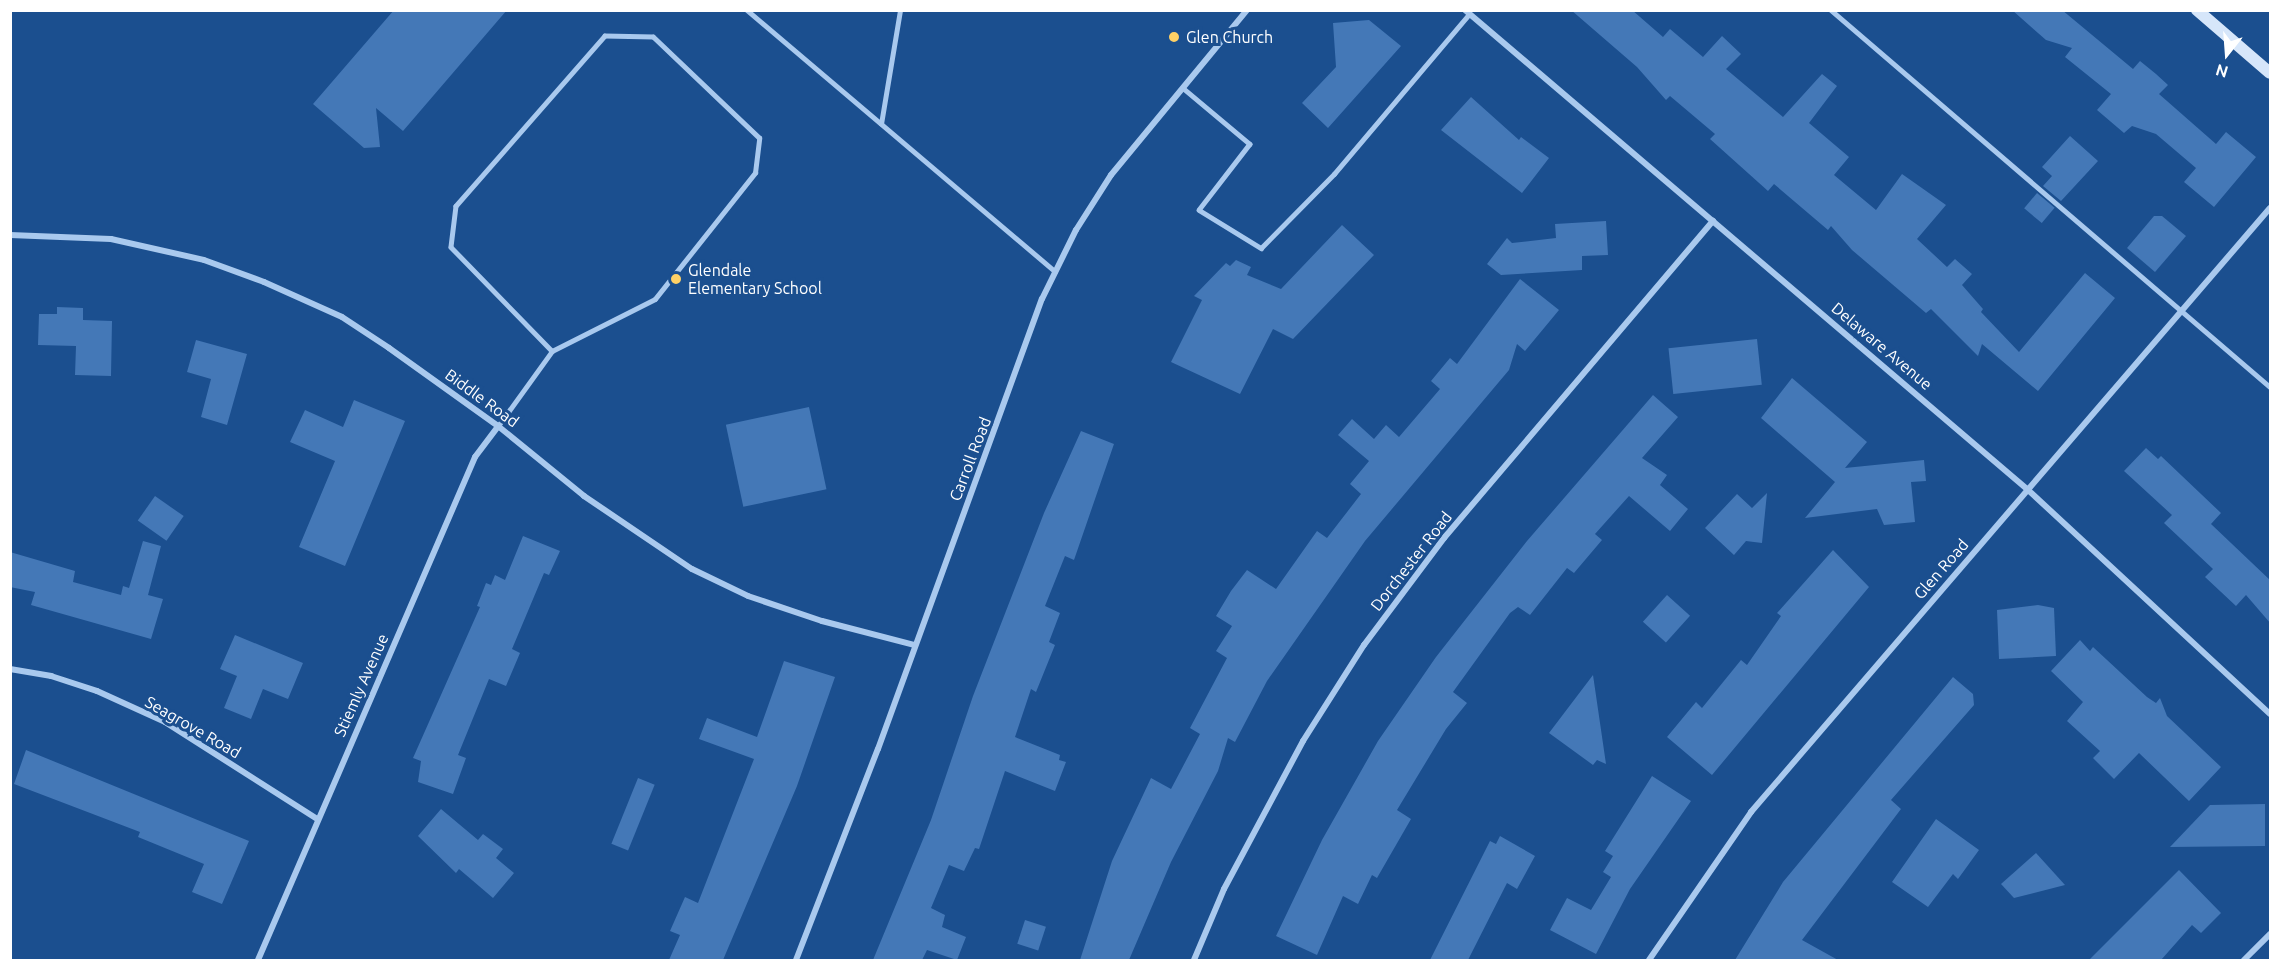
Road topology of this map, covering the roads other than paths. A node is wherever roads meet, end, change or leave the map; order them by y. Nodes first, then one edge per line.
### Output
1 (747, 10) edge
2 (900, 10) edge
3 (1247, 10) edge
4 (1831, 10) edge
5 (2197, 10) edge
6 (1467, 12) edge
7 (2271, 74) edge
8 (1183, 88) junction
9 (881, 124) junction
10 (2271, 208) edge
11 (1713, 220) junction
12 (10, 235) edge
13 (1056, 271) junction
14 (2182, 311) junction
15 (552, 351) junction
16 (2271, 387) edge
17 (498, 426) junction
18 (2028, 489) junction
19 (914, 645) junction
20 (10, 669) edge
21 (2271, 714) edge
22 (317, 819) junction
23 (2271, 934) edge
24 (258, 960) edge
25 (796, 960) edge
26 (1194, 960) edge
27 (1649, 960) edge
28 (2244, 960) edge

1 - 9 lane
2 - 9 lane
3 - 8 street, Carroll Road
4 - 14 lane
5 - 7 main road
6 - 8 lane
6 - 11 street, Delaware Avenue
8 - 13 street, Carroll Road
9 - 13 lane
10 - 14 street, Glen Road
11 - 18 street, Delaware Avenue
11 - 26 street, Dorchester Road
12 - 17 street, Biddle Road
13 - 19 street, Carroll Road
14 - 16 lane
14 - 18 street, Glen Road
15 - 15 lane
15 - 17 lane
17 - 19 street, Biddle Road
17 - 22 street, Stiemly Avenue
18 - 21 street, Delaware Avenue
18 - 27 street, Glen Road
19 - 25 street, Carroll Road
20 - 22 street, Seagrove Road
22 - 24 street, Stiemly Avenue
23 - 28 street

